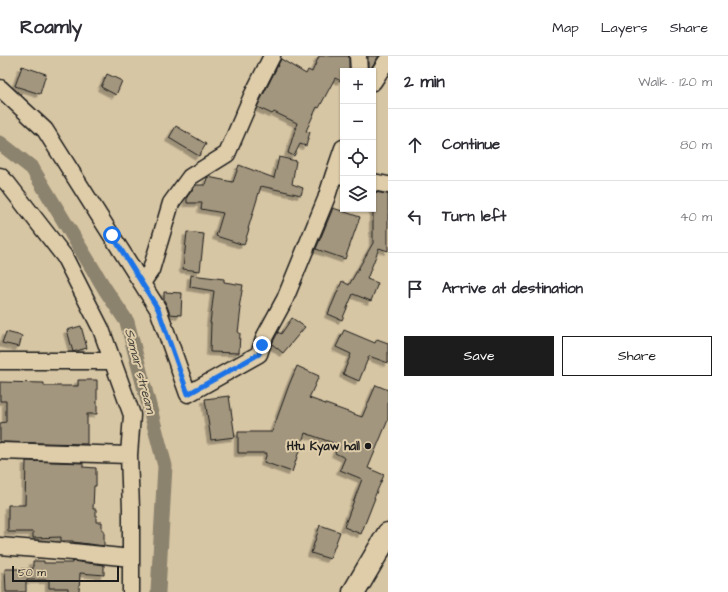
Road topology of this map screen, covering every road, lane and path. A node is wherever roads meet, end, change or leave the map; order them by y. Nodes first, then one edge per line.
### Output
1 (272, 56) edge
2 (358, 56) edge
3 (388, 61) edge
4 (359, 68) edge
5 (376, 77) edge
6 (0, 88) edge
7 (340, 164) edge
8 (338, 175) edge
9 (0, 176) edge
10 (376, 182) edge
11 (388, 184) edge
12 (142, 283) junction
13 (0, 361) edge
14 (113, 361) junction
15 (0, 451) edge
16 (129, 455) junction
17 (388, 534) edge
18 (0, 546) edge
19 (131, 558) junction
20 (131, 592) edge
21 (354, 592) edge

1 - 12 street
2 - 4 street
3 - 5 street
6 - 12 street
7 - 8 street
8 - 12 street
9 - 14 street
10 - 11 street
13 - 14 street
14 - 16 street
15 - 16 street
16 - 19 street
17 - 21 highway
18 - 19 street
19 - 20 street

